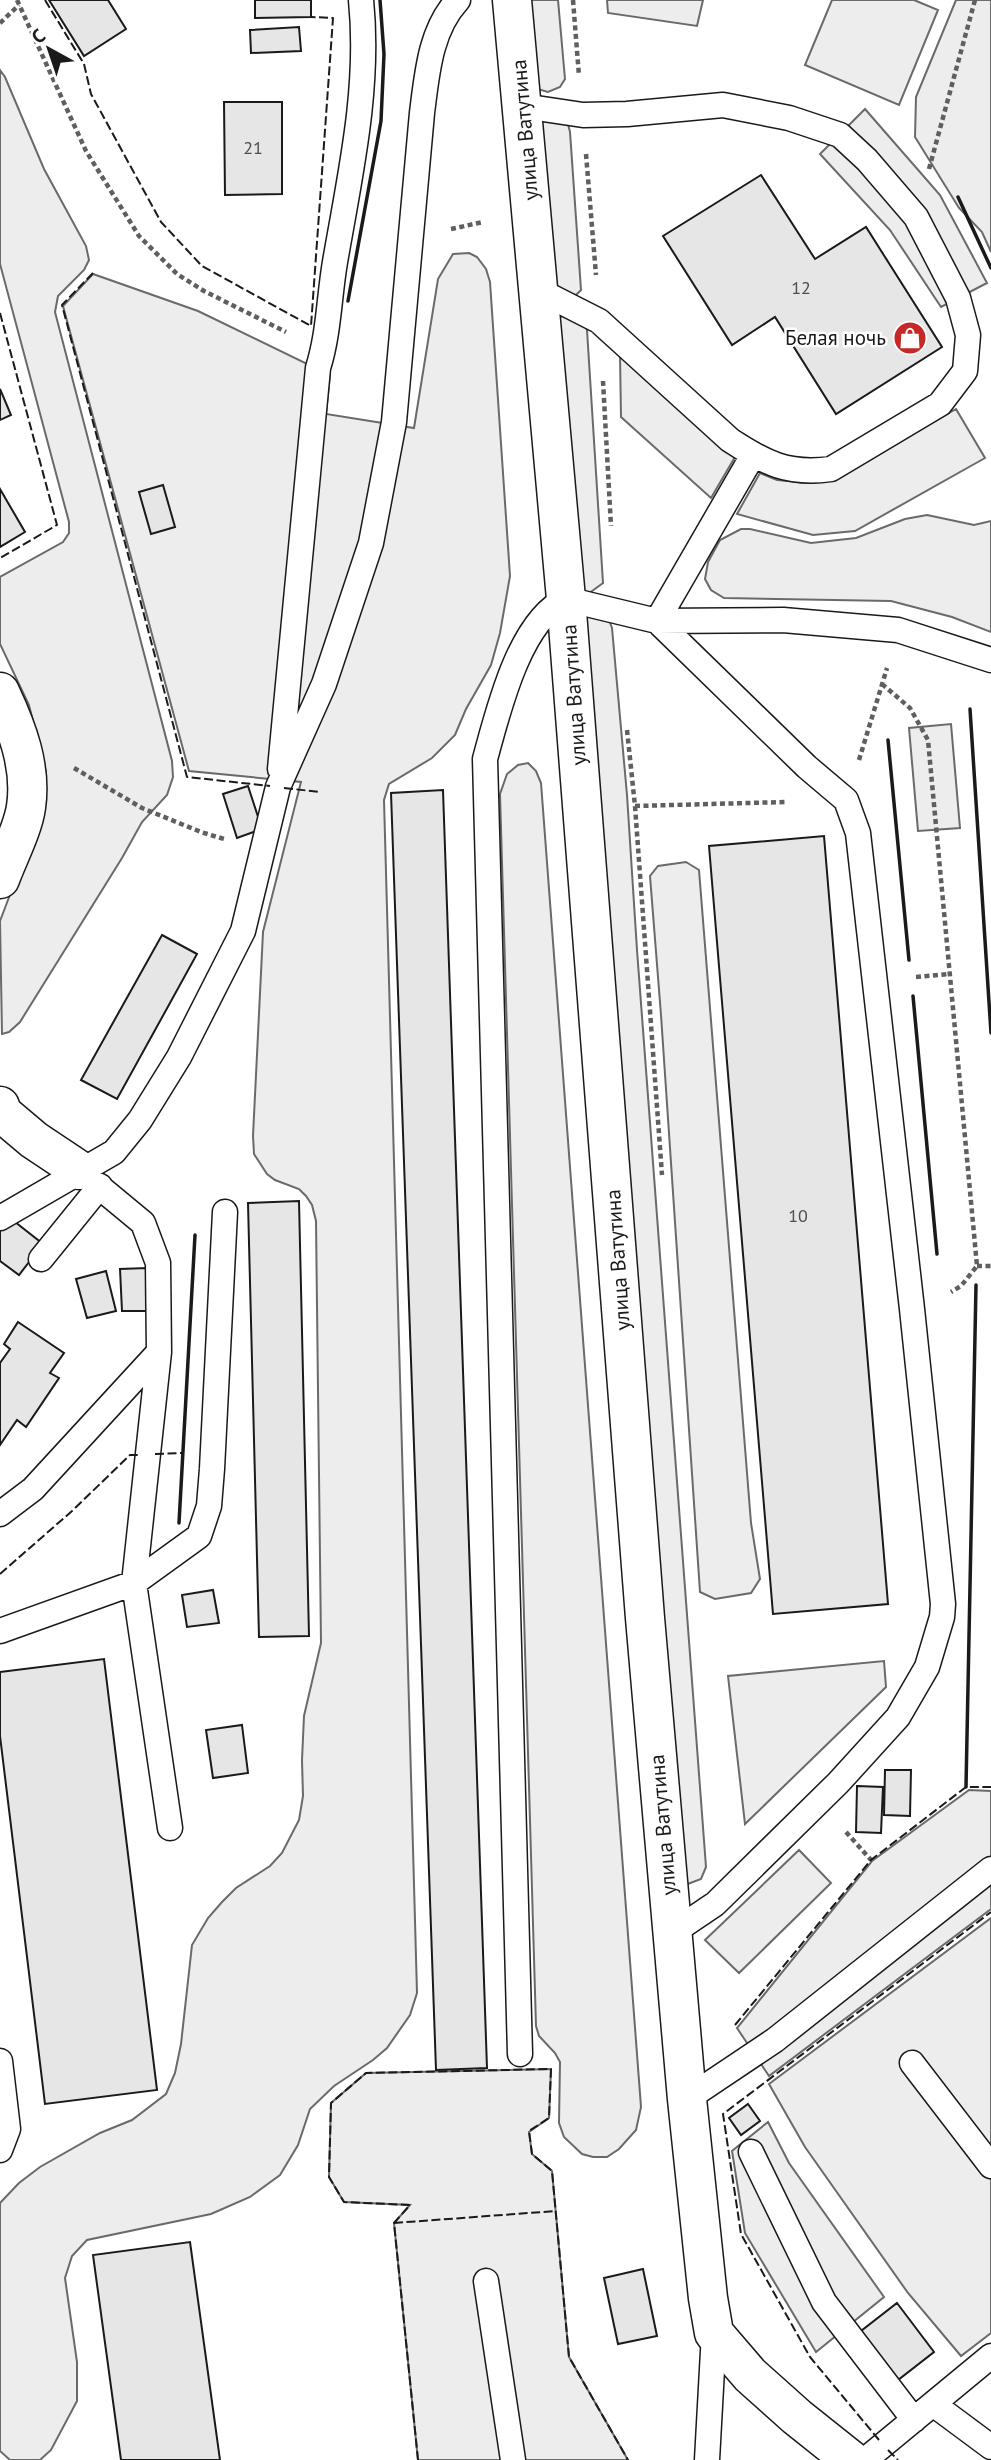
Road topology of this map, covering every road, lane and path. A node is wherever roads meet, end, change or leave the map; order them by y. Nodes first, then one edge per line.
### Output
1 (361, 0) edge
2 (458, 0) edge
3 (512, 0) edge
4 (975, 0) edge
5 (18, 2) edge
6 (0, 23) edge
7 (523, 106) junction
8 (943, 118) dead end
9 (532, 211) junction
10 (412, 237) junction
11 (540, 290) junction
12 (325, 345) junction
13 (753, 455) junction
14 (566, 599) junction
15 (657, 621) junction
16 (898, 630) junction
17 (991, 660) edge
18 (882, 684) junction
19 (0, 692) edge
20 (22, 747) junction
21 (278, 787) junction
22 (846, 800) junction
23 (635, 806) dead end
24 (264, 850) junction
25 (0, 879) edge
26 (0, 1107) edge
27 (90, 1178) junction
28 (225, 1212) dead end
29 (0, 1218) edge
30 (41, 1259) dead end
31 (977, 1266) junction
32 (991, 1266) edge
33 (912, 1309) junction
34 (159, 1352) junction
35 (0, 1514) edge
36 (134, 1583) junction
37 (0, 1631) edge
38 (170, 1829) dead end
39 (838, 1837) dead end
40 (871, 1860) dead end
41 (991, 1869) edge
42 (673, 1933) junction
43 (520, 2054) dead end
44 (0, 2061) edge
45 (912, 2063) dead end
46 (687, 2099) junction
47 (0, 2150) edge
48 (751, 2152) dead end
49 (991, 2166) edge
50 (486, 2281) dead end
51 (713, 2333) junction
52 (991, 2356) edge
53 (933, 2404) junction
54 (914, 2420) junction
55 (991, 2447) edge
56 (513, 2460) edge
57 (707, 2460) edge
58 (851, 2460) edge
59 (865, 2460) edge

1 - 12 lane
2 - 10 lane
3 - 7 street, улица Ватутина
4 - 8 path
5 - 6 path
5 - 12 path
7 - 9 street, улица Ватутина
7 - 13 lane
9 - 10 path
9 - 11 street, улица Ватутина
10 - 21 lane
11 - 13 lane
11 - 14 street, улица Ватутина
12 - 21 lane
13 - 15 lane
14 - 15 lane
14 - 42 street, улица Ватутина
14 - 43 lane
15 - 16 lane
15 - 22 lane
16 - 17 lane
16 - 18 path
18 - 22 path
18 - 31 path
19 - 20 street
20 - 24 path
20 - 25 street
21 - 24 lane
22 - 23 path
22 - 33 lane
24 - 27 lane
26 - 27 street
27 - 29 lane
27 - 30 lane
27 - 34 lane
28 - 36 lane
31 - 32 path
31 - 33 path
33 - 42 lane
34 - 35 lane
34 - 36 lane
36 - 37 lane
36 - 38 lane
39 - 40 path
41 - 46 lane
42 - 46 street, улица Ватутина
44 - 47 lane
45 - 49 lane
46 - 51 street, улица Ватутина
48 - 54 lane
50 - 56 lane
51 - 57 lane
51 - 58 street
52 - 53 lane
53 - 54 lane
53 - 55 lane
54 - 59 lane

